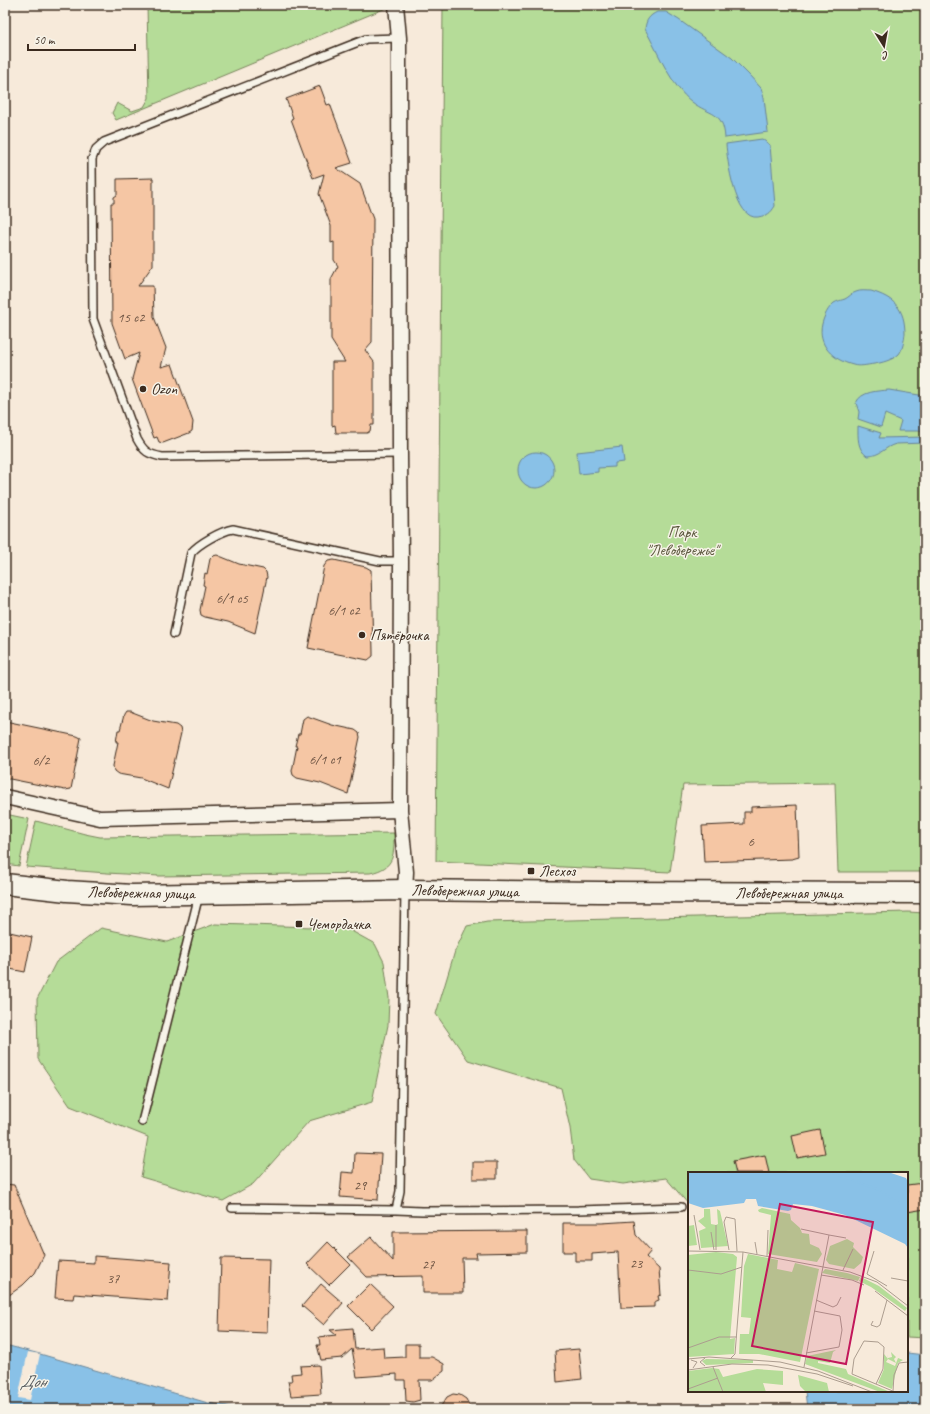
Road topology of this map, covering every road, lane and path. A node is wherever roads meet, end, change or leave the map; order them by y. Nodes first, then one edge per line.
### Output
1 (396, 5) edge
2 (399, 38) junction
3 (400, 454) junction
4 (401, 560) junction
5 (174, 634) dead end
6 (5, 797) edge
7 (400, 810) junction
8 (5, 884) edge
9 (405, 890) junction
10 (925, 893) edge
11 (200, 894) junction
12 (142, 1122) dead end
13 (681, 1207) dead end
14 (232, 1208) dead end
15 (396, 1210) junction

1 - 2 street
2 - 3 street
2 - 3 lane
3 - 4 street
4 - 5 lane
4 - 7 street
6 - 7 street
7 - 9 street
8 - 11 main road, Левобережная улица
9 - 10 main road, Левобережная улица
9 - 11 main road, Левобережная улица
9 - 15 lane
11 - 12 lane
13 - 15 lane
14 - 15 lane

